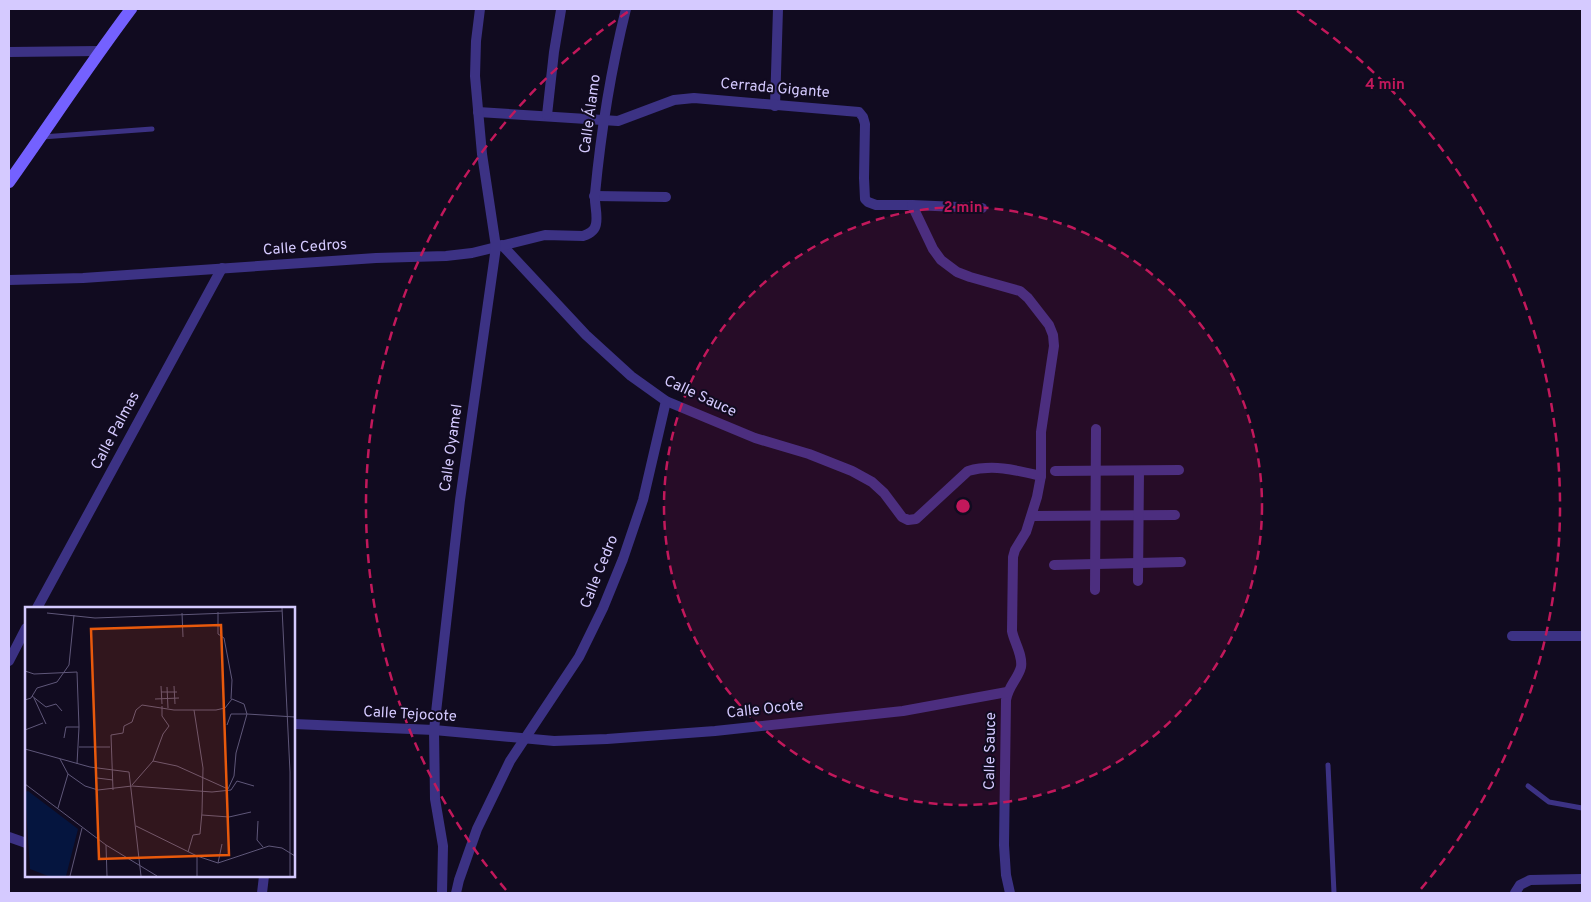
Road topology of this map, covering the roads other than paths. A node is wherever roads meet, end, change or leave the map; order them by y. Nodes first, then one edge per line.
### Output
1 (132, 9) edge
2 (480, 9) edge
3 (626, 9) edge
4 (778, 9) edge
5 (561, 10) edge
6 (99, 51) junction
7 (9, 52) edge
8 (775, 106) junction
9 (478, 112) junction
10 (546, 115) junction
11 (604, 121) junction
12 (152, 129) dead end
13 (42, 136) junction
14 (9, 182) edge
15 (594, 196) junction
16 (666, 197) dead end
17 (912, 205) junction
18 (982, 208) dead end
19 (596, 225) joint
20 (499, 246) junction
21 (222, 268) junction
22 (9, 280) edge
23 (666, 401) junction
24 (1096, 429) dead end
25 (1179, 470) dead end
26 (1055, 471) dead end
27 (1095, 471) junction
28 (1139, 471) junction
29 (1041, 476) junction
30 (1175, 515) dead end
31 (1032, 516) junction
32 (1095, 516) junction
33 (1139, 516) junction
34 (1181, 562) dead end
35 (1139, 564) junction
36 (1054, 565) dead end
37 (1095, 565) junction
38 (1138, 581) dead end
39 (1095, 590) dead end
40 (38, 607) edge
41 (25, 630) edge
42 (1512, 636) dead end
43 (1582, 636) edge
44 (9, 661) edge
45 (1007, 692) junction
46 (295, 724) edge
47 (434, 730) junction
48 (524, 738) junction
49 (1328, 765) dead end
50 (1528, 786) dead end
51 (1582, 808) edge
52 (9, 837) edge
53 (25, 843) edge
54 (264, 877) edge
55 (1582, 879) edge
56 (262, 893) edge
57 (442, 893) edge
58 (456, 893) edge
59 (1010, 893) edge
60 (1334, 893) edge
61 (1515, 893) edge

1 - 6 main road
2 - 9 street, Calle Oyamel
3 - 11 street, Calle Álamo
4 - 8 street
5 - 10 street
6 - 7 street
6 - 13 main road
8 - 11 street, Cerrada Gigante
8 - 17 street, Cerrada Gigante
9 - 10 street, Cerrada Gigante
9 - 20 street, Calle Oyamel
10 - 11 street, Cerrada Gigante
11 - 15 street, Calle Álamo
12 - 13 lane
13 - 14 main road
15 - 16 street
15 - 19 street, Calle Álamo
17 - 18 street
17 - 29 street, Calle Sauce
19 - 20 street, Calle Cedros
20 - 21 street, Calle Cedros
20 - 23 street, Calle Sauce
20 - 47 street, Calle Oyamel
21 - 22 street, Calle Cedros
21 - 40 street, Calle Palmas
23 - 29 street, Calle Sauce
23 - 48 street, Calle Cedro
24 - 27 street
25 - 28 street
26 - 27 street
27 - 28 street
27 - 32 street
28 - 33 street
29 - 31 street, Calle Sauce
30 - 33 street
31 - 32 street
31 - 45 street, Calle Sauce
32 - 33 street
32 - 37 street
33 - 35 street
34 - 35 street
35 - 37 street
35 - 38 street
36 - 37 street
37 - 39 street
41 - 44 street
42 - 43 street
45 - 48 street, Calle Ocote
45 - 59 street, Calle Sauce
46 - 47 street, Calle Tejocote
47 - 48 street, Calle Tejocote
47 - 57 street, Calle Oyamel
48 - 58 street, Calle Cedro
49 - 60 lane
50 - 51 lane
52 - 53 street
54 - 56 street
55 - 61 street

